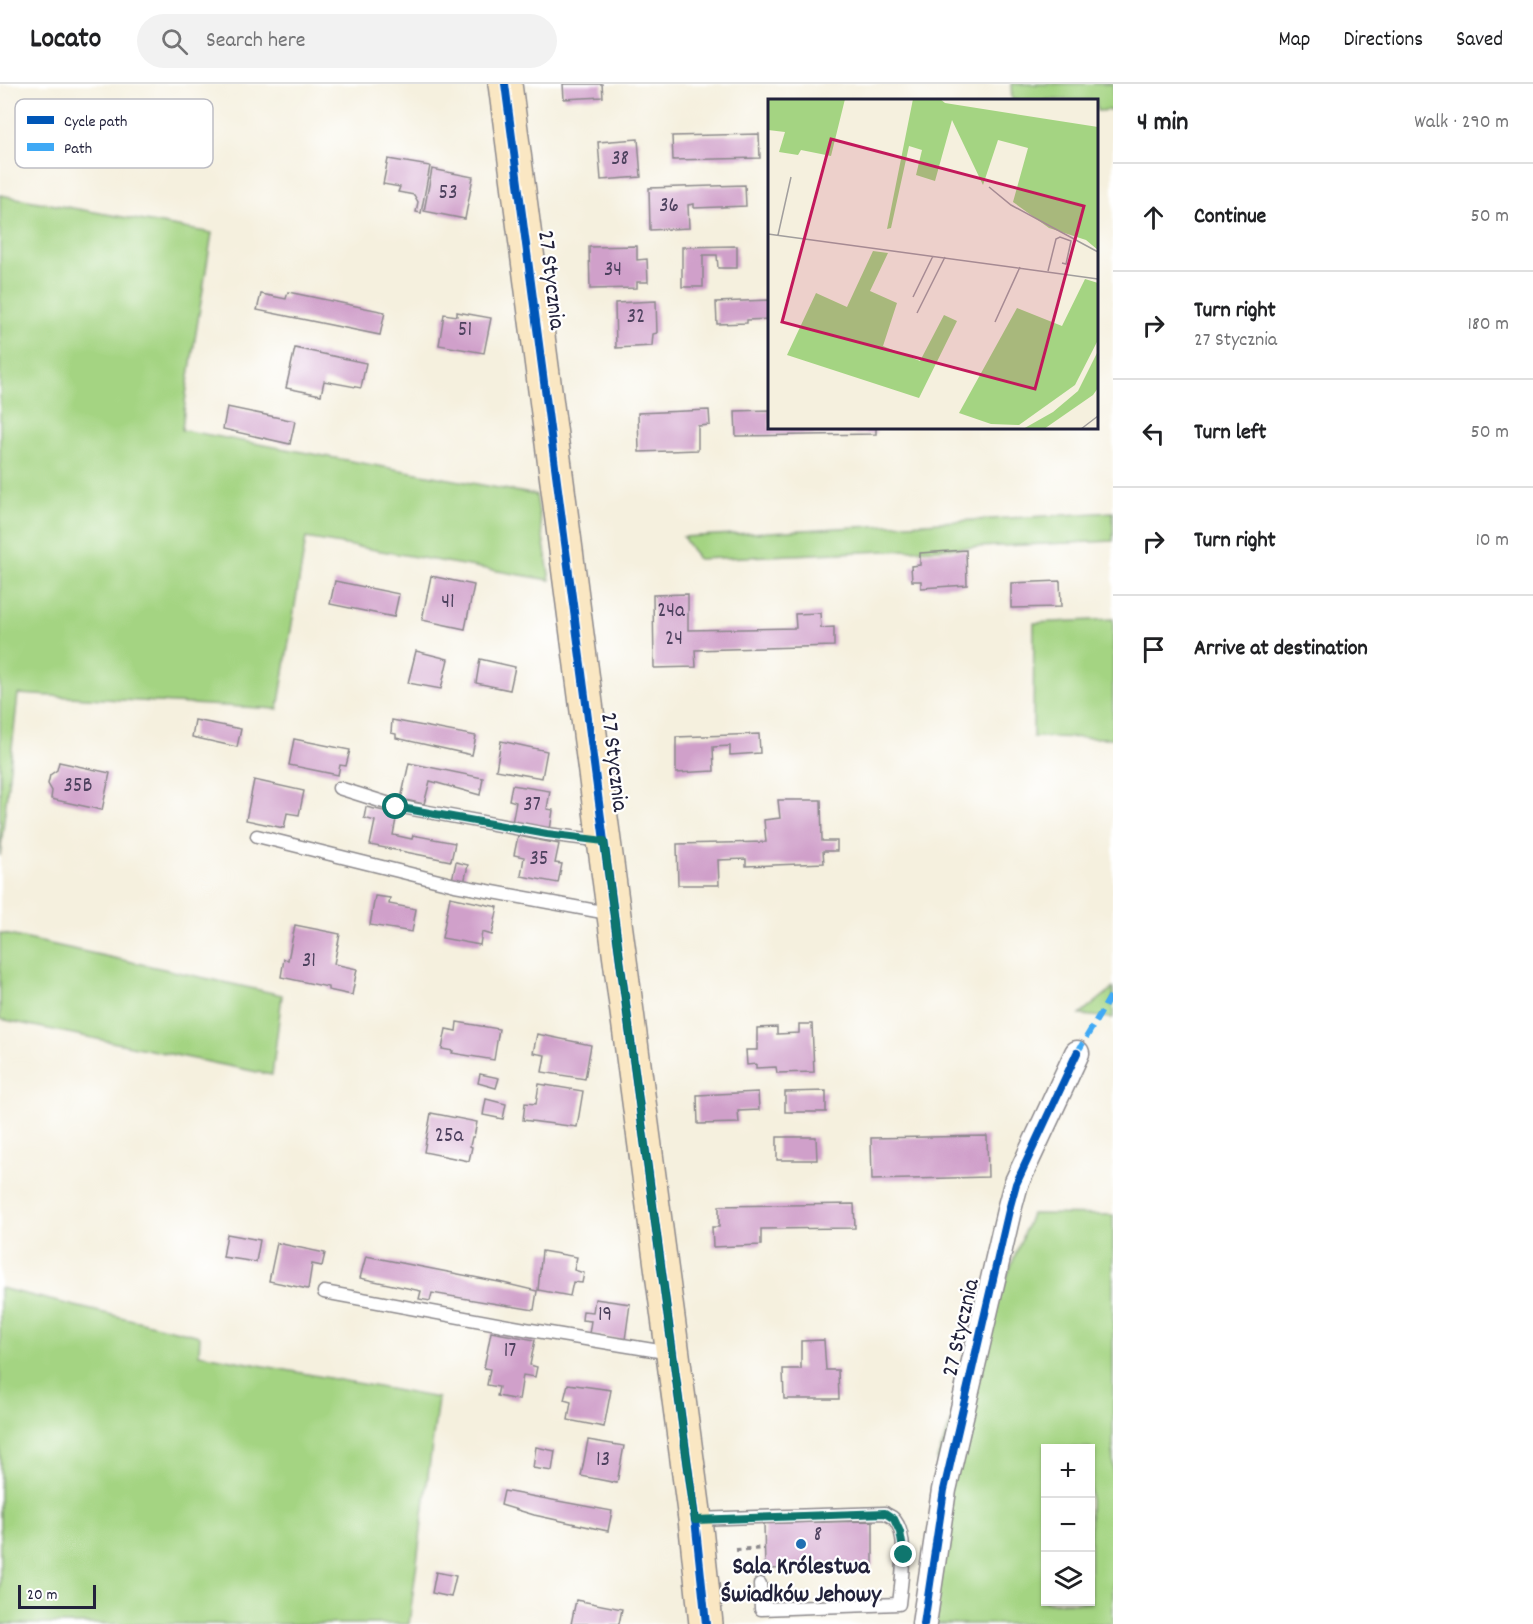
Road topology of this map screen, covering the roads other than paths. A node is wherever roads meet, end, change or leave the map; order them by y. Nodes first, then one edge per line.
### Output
1 (505, 84) edge
2 (339, 788) dead end
3 (256, 836) dead end
4 (604, 841) junction
5 (614, 914) junction
6 (1077, 1053) dead end
7 (324, 1292) dead end
8 (672, 1353) junction
9 (695, 1520) junction
10 (760, 1584) dead end
11 (901, 1585) junction
12 (930, 1588) junction
13 (706, 1624) edge
14 (924, 1624) edge

1 - 4 street, 27 Stycznia
2 - 4 lane
3 - 5 lane
4 - 5 street, 27 Stycznia
5 - 8 street, 27 Stycznia
6 - 12 street, 27 Stycznia
7 - 8 lane
8 - 9 street, 27 Stycznia
9 - 11 lane
9 - 13 street, 27 Stycznia
10 - 11 lane
11 - 12 lane
12 - 14 street, 27 Stycznia

